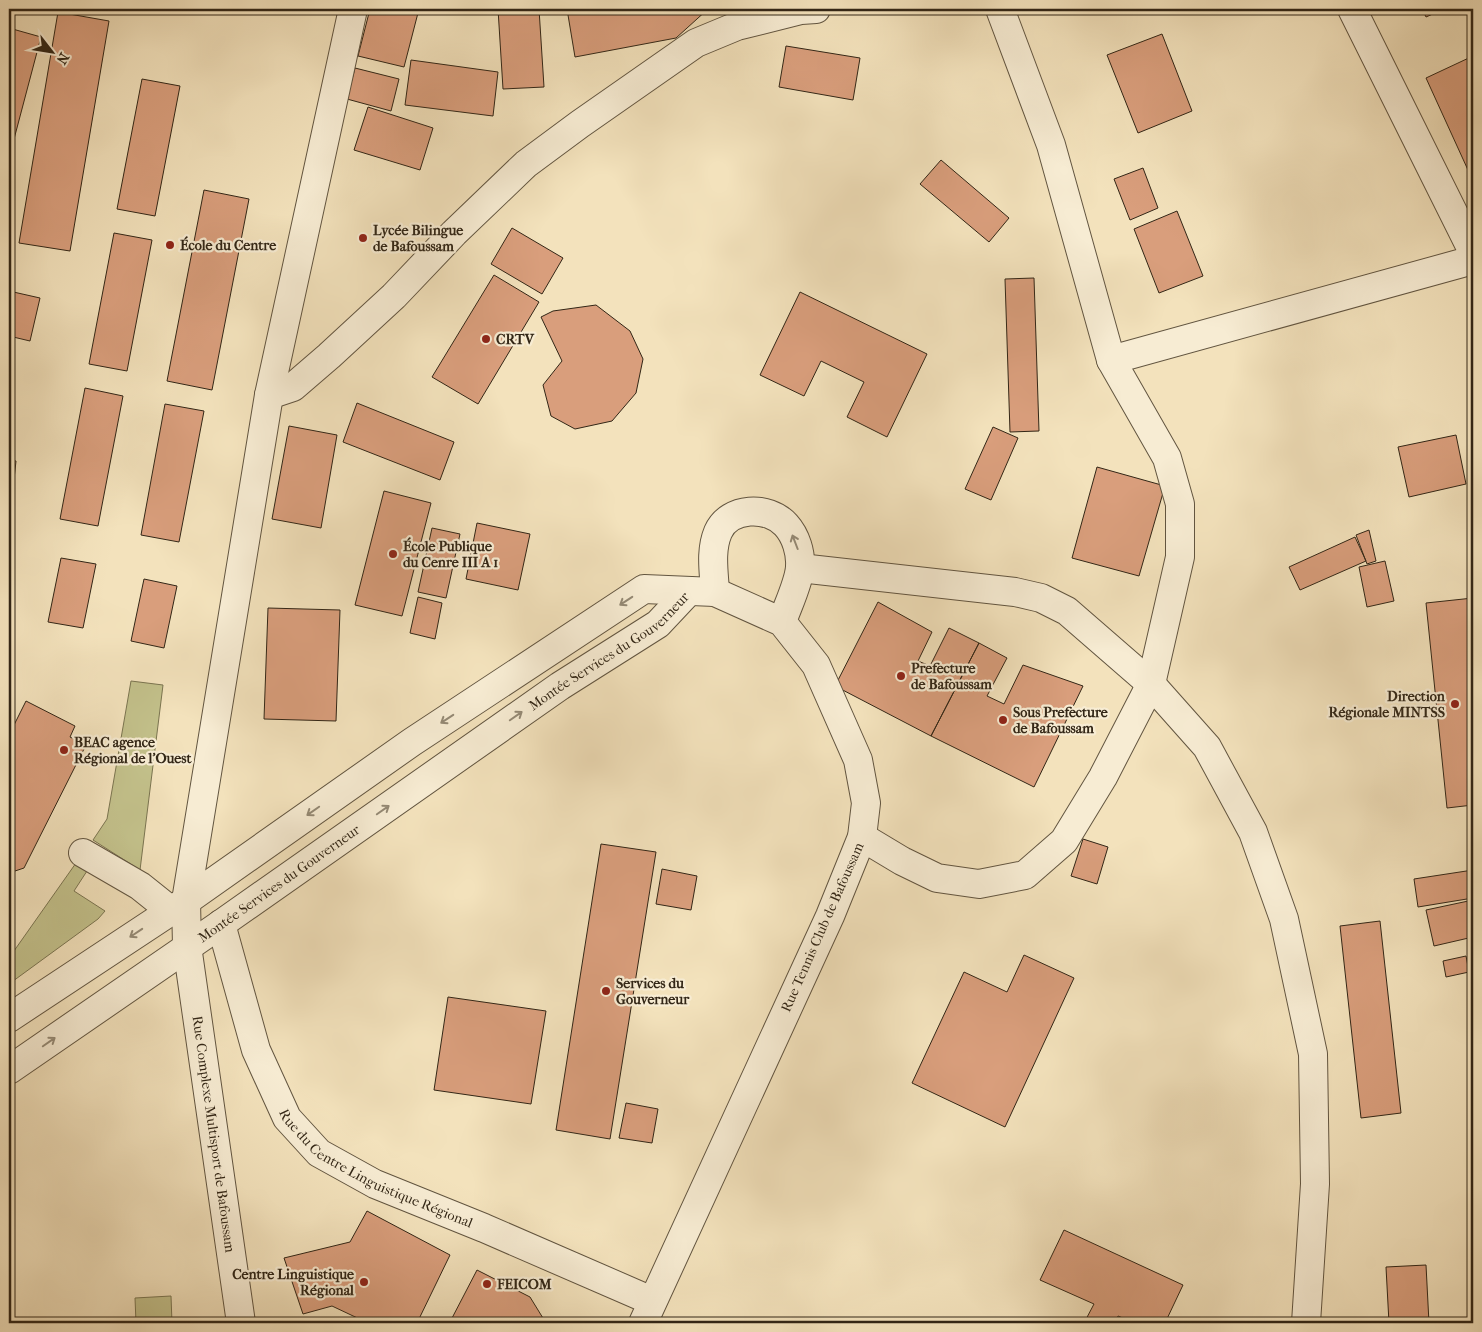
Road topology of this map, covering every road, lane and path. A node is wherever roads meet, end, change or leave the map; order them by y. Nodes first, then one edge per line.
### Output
1 (353, 9) edge
2 (816, 9) edge
3 (1000, 9) edge
4 (1352, 9) edge
5 (1473, 252) edge
6 (1473, 260) edge
7 (1111, 360) junction
8 (269, 395) junction
9 (800, 568) junction
10 (702, 592) junction
11 (782, 622) junction
12 (1151, 684) junction
13 (862, 837) junction
14 (83, 853) dead end
15 (178, 906) junction
16 (221, 924) junction
17 (187, 946) junction
18 (9, 1018) edge
19 (9, 1070) edge
20 (647, 1312) edge
21 (241, 1323) edge
22 (1306, 1323) edge

1 - 8 street, Rue Complexe Multisport de Bafoussam
2 - 8 street
3 - 7 street
4 - 5 street
6 - 7 street
7 - 12 street
8 - 15 street, Rue Complexe Multisport de Bafoussam
9 -> 10 street
9 - 11 street
9 - 12 street
10 - 11 street, Rue Tennis Club de Bafoussam
10 -> 15 street, Montée Services du Gouverneur
16 -> 10 street, Montée Services du Gouverneur
11 - 13 street, Rue Tennis Club de Bafoussam
12 - 13 street
12 - 22 street
13 - 20 street, Rue Tennis Club de Bafoussam
14 - 15 street
15 - 17 street, Rue Complexe Multisport de Bafoussam
15 -> 18 street, Montée Services du Gouverneur
16 - 17 street, Montée Services du Gouverneur
16 - 20 street, Rue du Centre Linguistique Régional
19 -> 17 street, Montée Services du Gouverneur
17 - 21 street, Rue Complexe Multisport de Bafoussam

